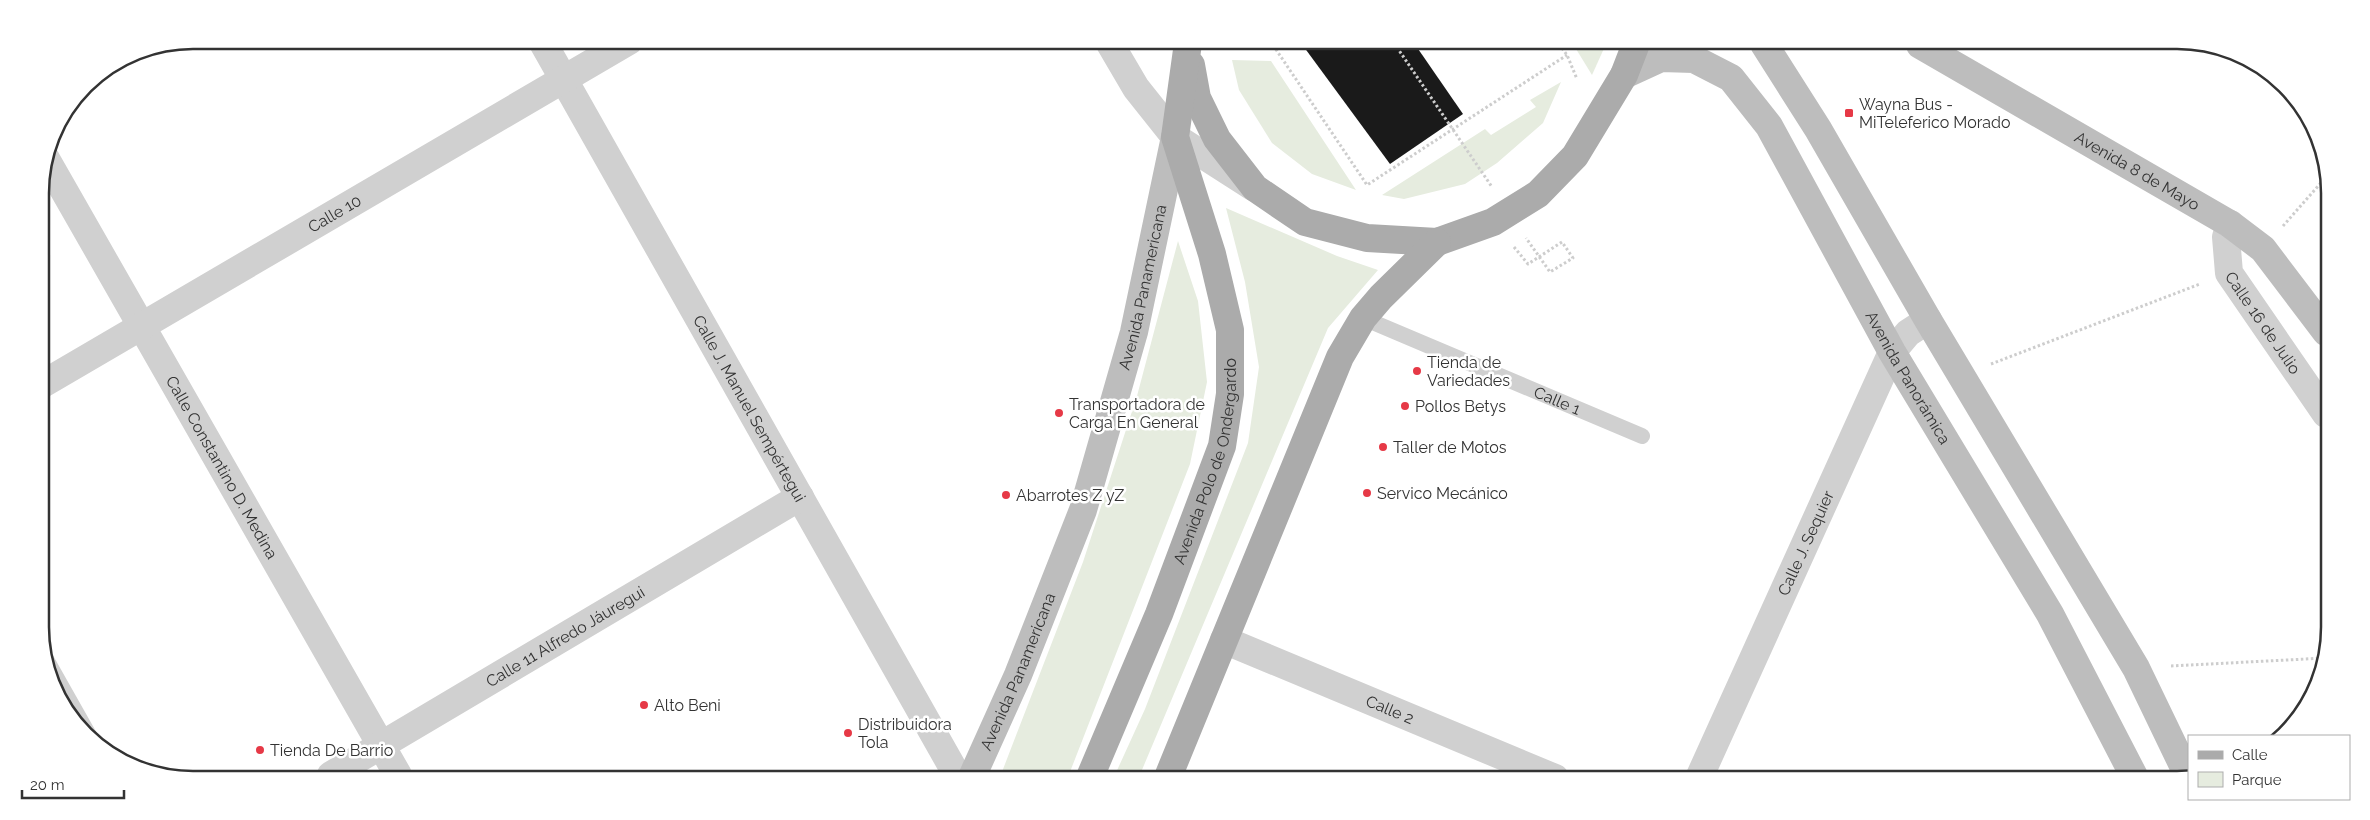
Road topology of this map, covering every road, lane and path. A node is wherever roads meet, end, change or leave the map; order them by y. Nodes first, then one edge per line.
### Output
1 (547, 49) edge
2 (615, 49) edge
3 (1113, 49) edge
4 (1187, 49) edge
5 (1189, 49) edge
6 (1278, 49) edge
7 (1398, 49) edge
8 (1563, 49) edge
9 (1634, 49) edge
10 (1767, 49) edge
11 (1929, 49) edge
12 (1669, 51) edge
13 (1567, 55) junction
14 (1624, 75) junction
15 (564, 79) junction
16 (1577, 79) dead end
17 (1175, 137) junction
18 (51, 168) edge
19 (2321, 183) edge
20 (1255, 188) junction
21 (1494, 190) dead end
22 (2230, 224) junction
23 (1522, 231) dead end
24 (1437, 242) junction
25 (2263, 249) junction
26 (1528, 264) dead end
27 (2229, 273) junction
28 (1363, 318) junction
29 (1928, 320) junction
30 (2321, 325) edge
31 (142, 326) junction
32 (1892, 352) junction
33 (1962, 375) junction
34 (49, 380) edge
35 (2321, 407) edge
36 (1642, 436) dead end
37 (800, 496) junction
38 (1224, 640) junction
39 (2317, 658) edge
40 (2136, 668) junction
41 (382, 746) junction
42 (338, 771) edge
43 (396, 771) edge
44 (955, 771) edge
45 (975, 771) edge
46 (1093, 771) edge
47 (1170, 771) edge
48 (1538, 771) edge
49 (1702, 771) edge
50 (2131, 771) edge
51 (2186, 771) edge

1 - 15 street, Calle J. Manuel Sempértegui
2 - 15 street, Calle 10
3 - 17 street
4 - 17 main road, Avenida Panamericana
5 - 20 main road
6 - 13 path
7 - 21 path
8 - 13 path
9 - 14 main road
10 - 29 main road
11 - 22 main road, Avenida 8 de Mayo
12 - 14 main road, Avenida Panorámica
12 - 32 main road, Avenida Panorámica
13 - 16 path
14 - 24 main road
15 - 31 street, Calle 10
15 - 37 street, Calle J. Manuel Sempértegui
17 - 20 street
17 - 45 main road, Avenida Panamericana
17 - 46 main road, Avenida Polo de Ondergardo
18 - 31 street, Calle Constantino D. Medina
19 - 25 path
20 - 24 main road
22 - 25 main road, Avenida 8 de Mayo
22 - 27 street, Calle 16 de Julio
23 - 26 path
24 - 28 main road
25 - 30 main road, Avenida 8 de Mayo
27 - 33 path
27 - 35 street, Calle 16 de Julio
28 - 36 lane, Calle 1
28 - 38 main road
29 - 32 street, Calle J. Sequier
29 - 33 main road
31 - 34 street, Calle 10
31 - 41 street, Calle Constantino D. Medina
32 - 49 street, Calle J. Sequier
32 - 50 main road, Avenida Panorámica
33 - 40 main road
37 - 41 street, Calle 11 Alfredo Jáuregui
37 - 44 street, Calle J. Manuel Sempértegui
38 - 47 main road
38 - 48 street, Calle 2
39 - 40 path
40 - 51 main road
41 - 42 street, Calle 11 Alfredo Jáuregui
41 - 43 street, Calle Constantino D. Medina

